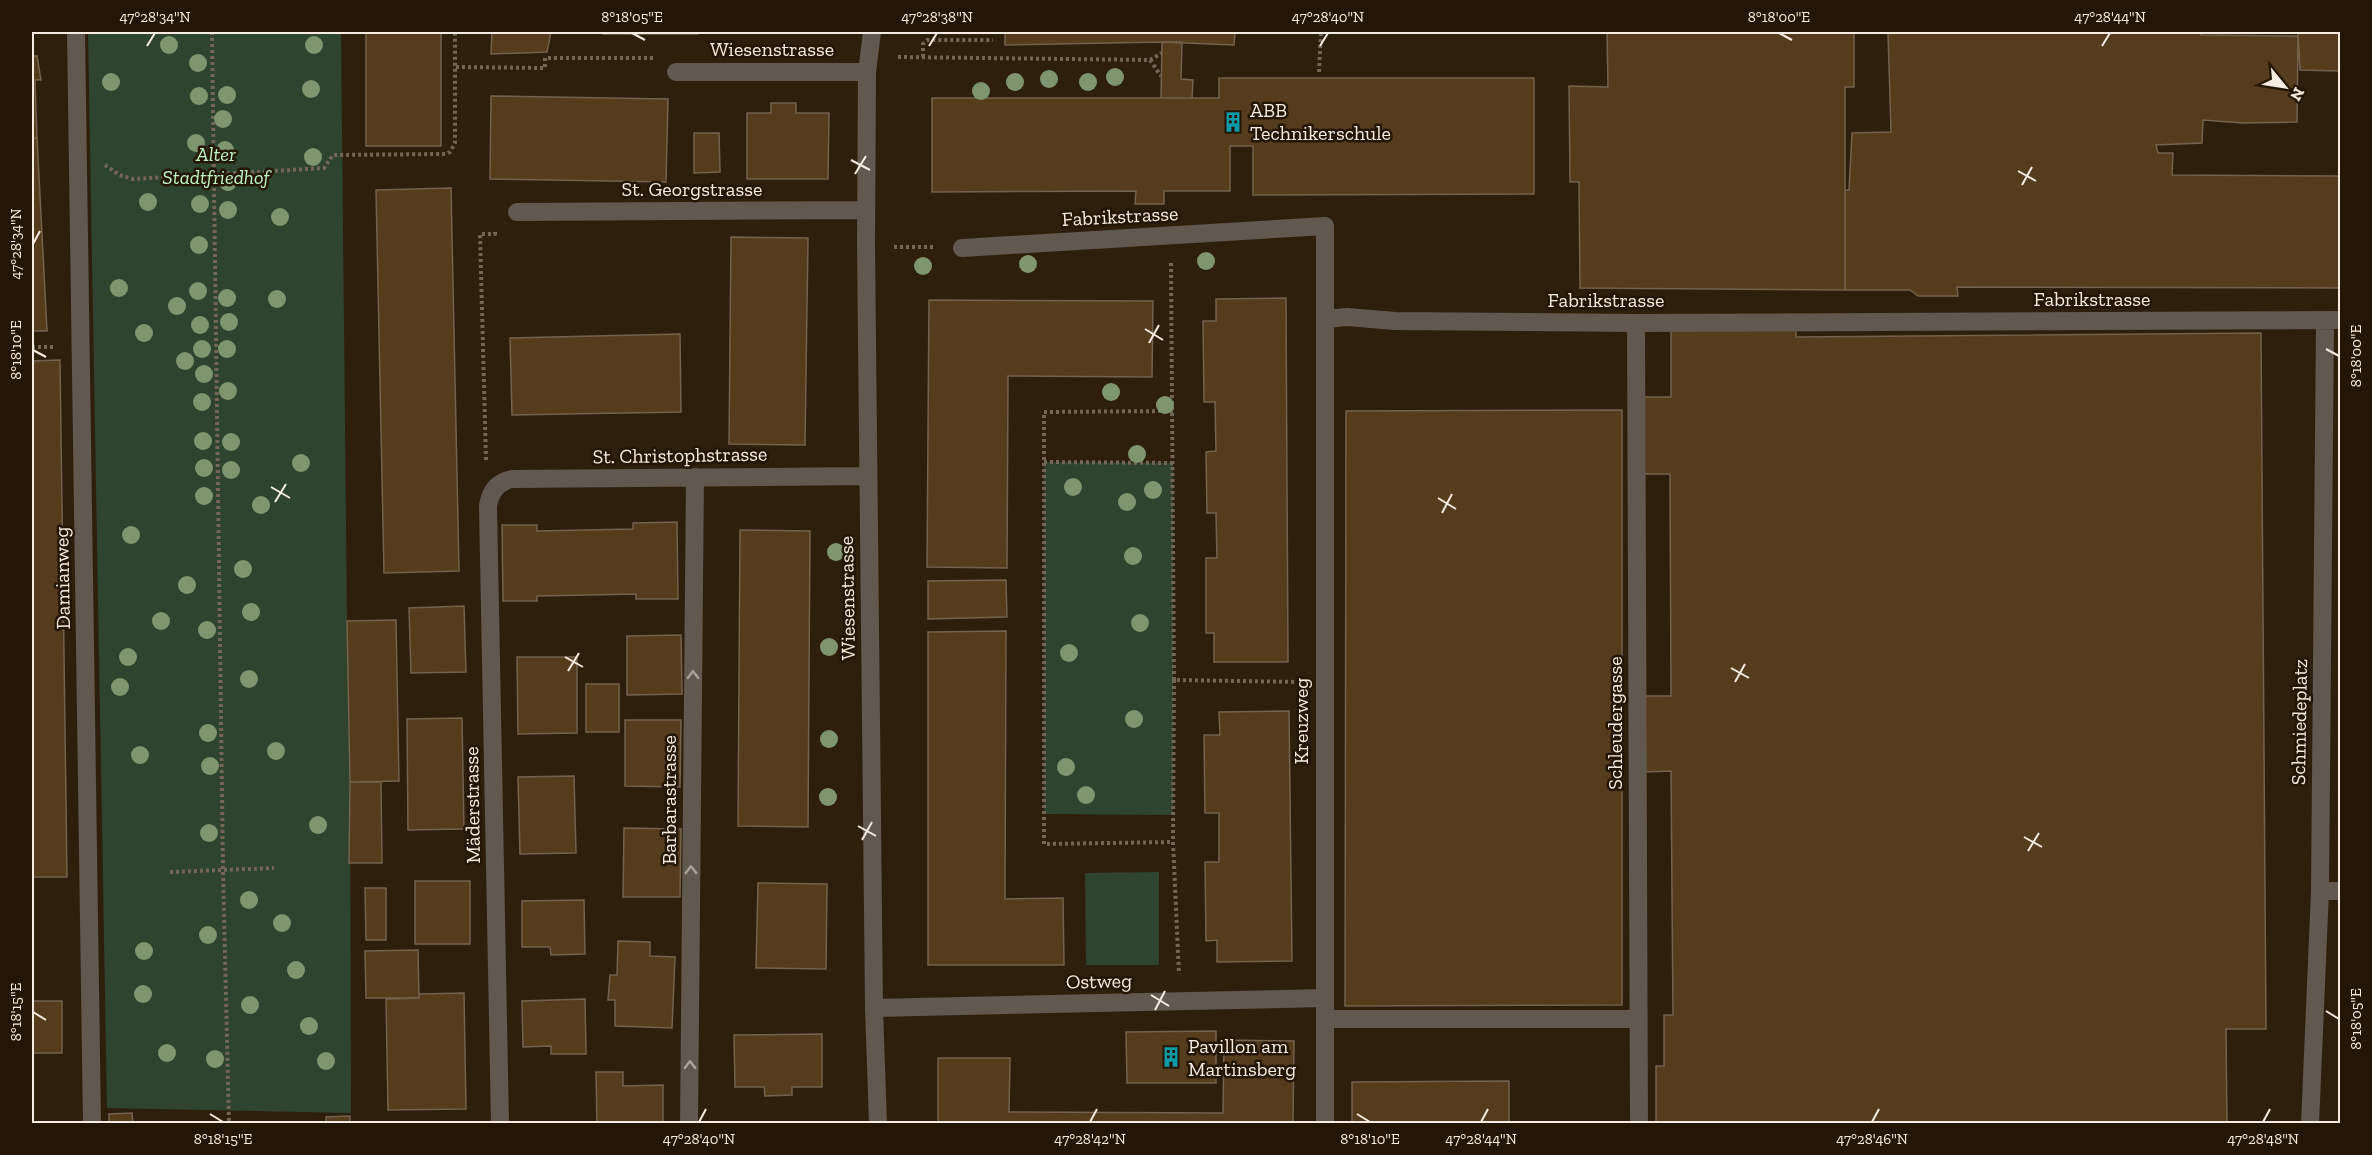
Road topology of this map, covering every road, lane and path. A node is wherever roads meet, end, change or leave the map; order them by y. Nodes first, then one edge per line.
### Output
1 (76, 32) edge
2 (212, 32) edge
3 (456, 32) edge
4 (872, 32) edge
5 (1321, 32) edge
6 (993, 39) dead end
7 (1162, 53) dead end
8 (891, 57) dead end
9 (923, 57) junction
10 (1150, 60) junction
11 (456, 67) junction
12 (676, 72) joint
13 (867, 72) junction
14 (1319, 72) dead end
15 (1161, 76) dead end
16 (78, 163) junction
17 (215, 173) junction
18 (866, 210) junction
19 (517, 212) dead end
20 (495, 223) dead end
21 (1171, 235) junction
22 (891, 247) dead end
23 (935, 247) dead end
24 (963, 248) dead end
25 (1326, 319) junction
26 (2333, 320) edge
27 (1636, 322) junction
28 (1173, 411) junction
29 (1044, 462) junction
30 (1173, 463) junction
31 (868, 476) junction
32 (694, 477) junction
33 (495, 488) junction
34 (1174, 680) junction
35 (1324, 682) junction
36 (1173, 842) junction
37 (274, 868) dead end
38 (223, 870) junction
39 (170, 872) dead end
40 (2320, 891) junction
41 (2340, 891) edge
42 (1325, 999) junction
43 (1180, 1001) junction
44 (874, 1008) junction
45 (1325, 1019) junction
46 (1638, 1019) junction
47 (92, 1124) edge
48 (229, 1124) edge
49 (500, 1124) edge
50 (689, 1124) edge
51 (878, 1124) edge
52 (1325, 1124) edge
53 (1639, 1124) edge
54 (2310, 1124) edge

1 - 16 street, Damianweg
2 - 17 path
3 - 11 path
4 - 13 street, Wiesenstrasse
5 - 14 path
6 - 9 path
7 - 10 path
8 - 9 path
9 - 10 path
10 - 15 path
11 - 12 path
11 - 17 path
12 - 13 street, Wiesenstrasse
13 - 18 street, Wiesenstrasse
16 - 17 path
16 - 47 street, Damianweg
17 - 38 path
18 - 19 street, St. Georgstrasse
18 - 31 street, Wiesenstrasse
20 - 33 path
21 - 24 street, Fabrikstrasse
21 - 25 street, Fabrikstrasse
21 - 28 path
22 - 23 path
25 - 27 street, Fabrikstrasse
25 - 35 street, Kreuzweg
26 - 27 street, Fabrikstrasse
26 - 40 street, Schmiedeplatz
27 - 46 street, Schleudergasse
28 - 29 path
28 - 30 path
29 - 30 path
29 - 36 path
30 - 34 path
31 - 32 street, St. Christophstrasse
31 - 44 street, Wiesenstrasse
32 - 33 street, St. Christophstrasse
50 -> 32 street, Barbarastrasse
33 - 49 street, Mäderstrasse
34 - 35 path
34 - 36 path
35 - 42 street, Kreuzweg
36 - 43 path
37 - 38 path
38 - 39 path
38 - 48 path
40 - 41 street
40 - 54 street, Schmiedeplatz
42 - 43 street, Ostweg
42 - 45 street, Kreuzweg
43 - 44 street, Ostweg
44 - 51 street, Wiesenstrasse
45 - 46 street
45 - 52 street, Kreuzweg
46 - 53 street, Schleudergasse

